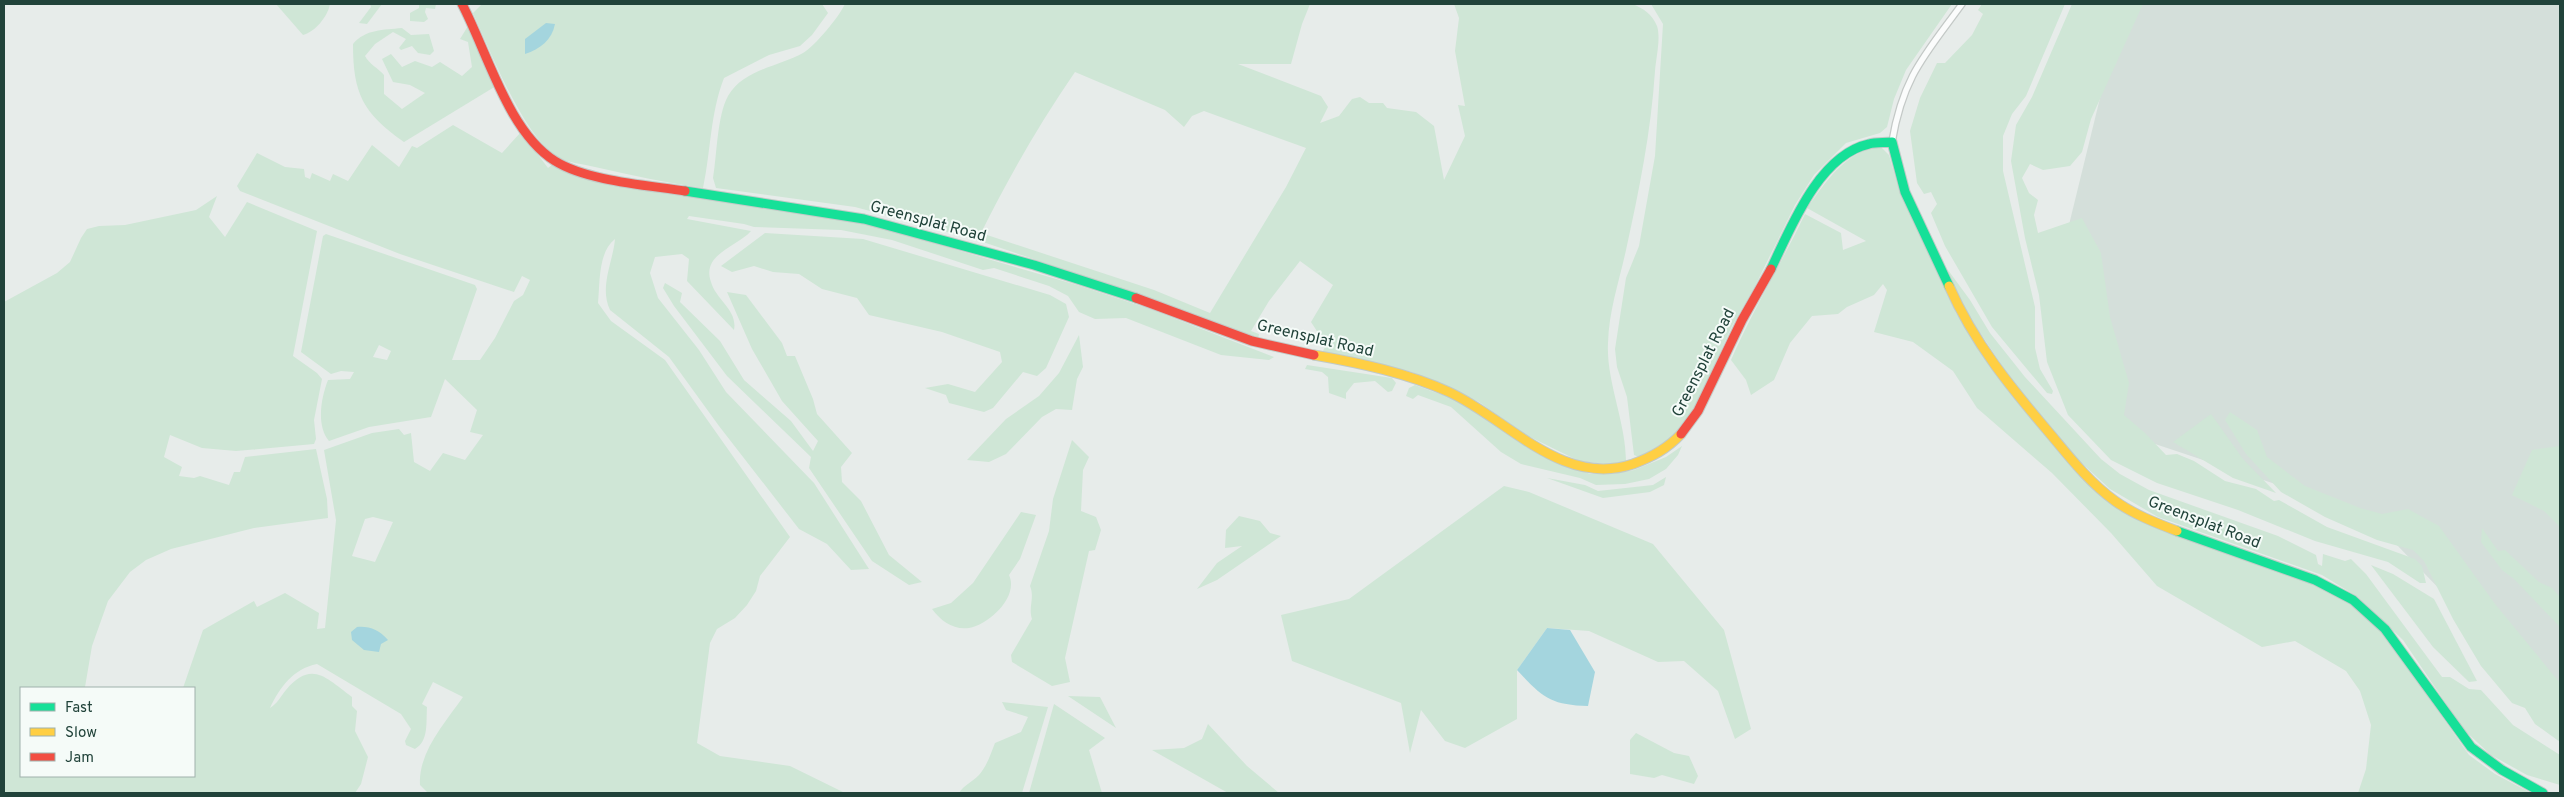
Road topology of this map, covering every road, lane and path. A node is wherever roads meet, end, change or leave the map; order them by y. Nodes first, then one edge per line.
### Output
1 (462, 4) edge
2 (1962, 4) edge
3 (1892, 142) junction
4 (2543, 793) edge

1 - 3 street, Greensplat Road
2 - 3 street
3 - 4 street, Greensplat Road

